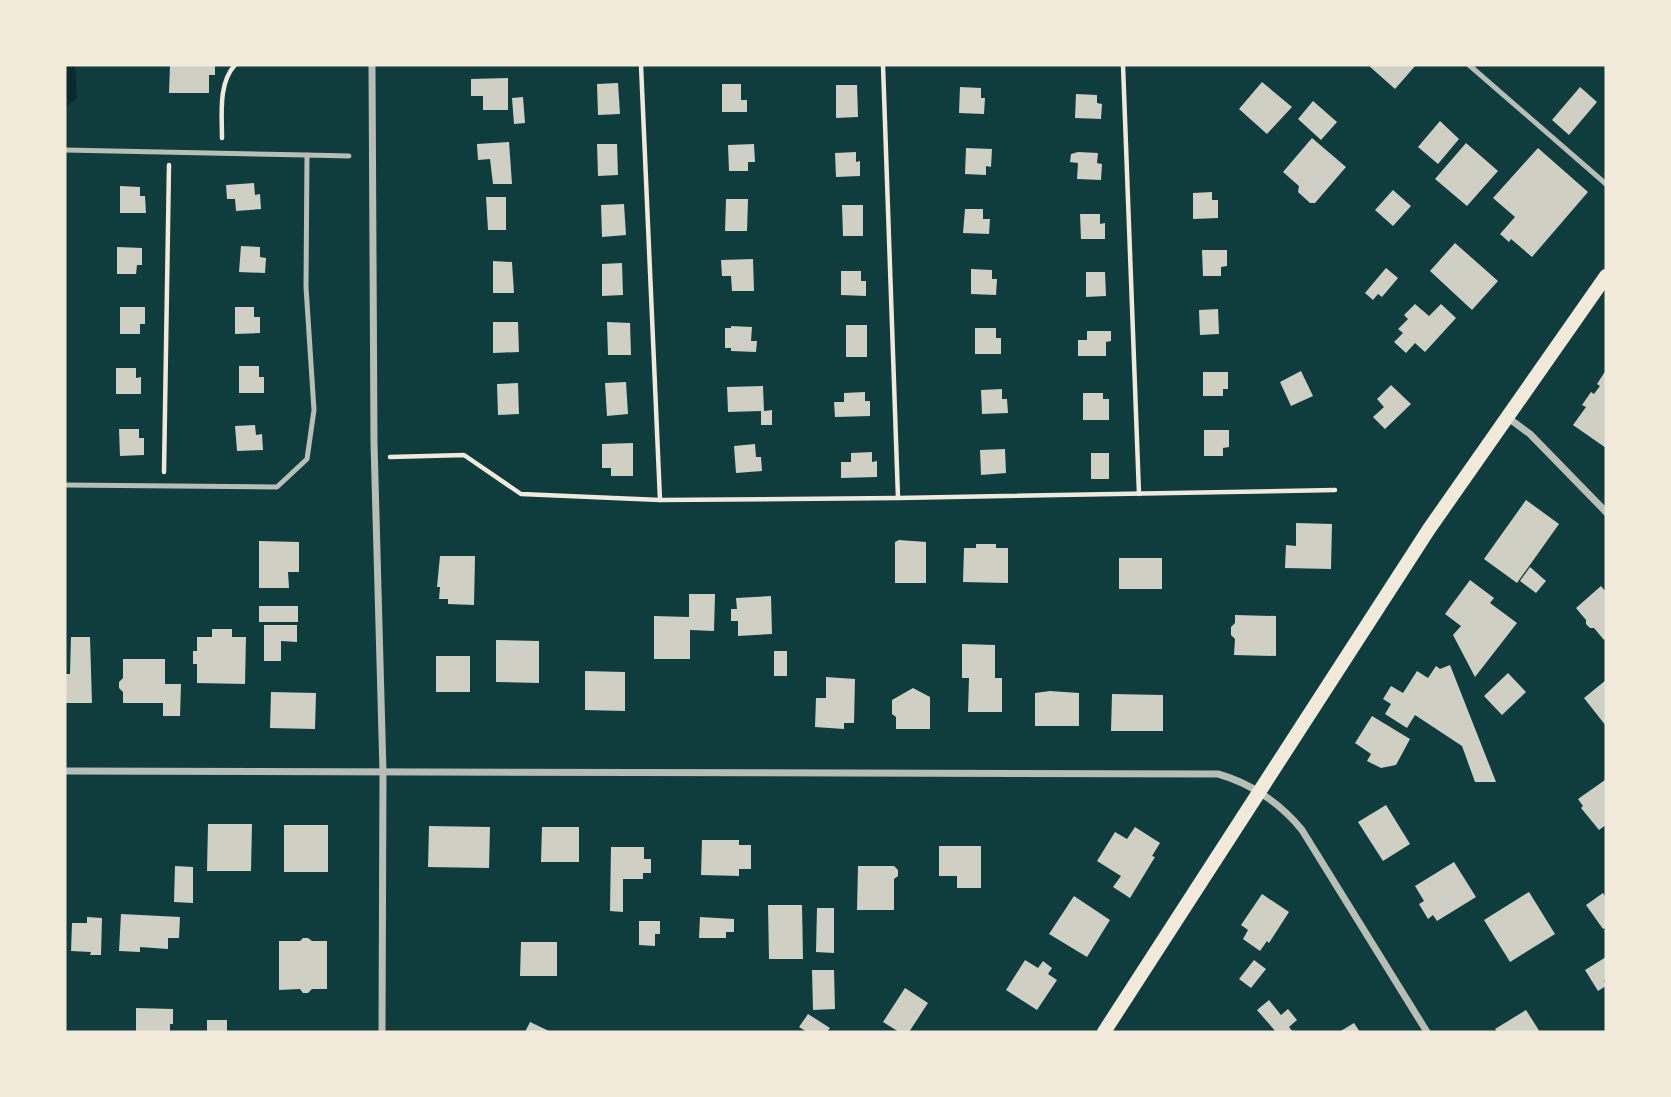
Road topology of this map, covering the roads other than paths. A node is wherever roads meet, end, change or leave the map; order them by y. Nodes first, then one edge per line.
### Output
1 (372, 65) edge
2 (1469, 65) edge
3 (65, 150) edge
4 (307, 155) junction
5 (349, 156) dead end
6 (1606, 184) edge
7 (1606, 276) edge
8 (1507, 417) junction
9 (65, 485) edge
10 (1606, 512) edge
11 (65, 771) edge
12 (383, 772) junction
13 (1259, 792) junction
14 (382, 1032) edge
15 (1104, 1032) edge
16 (1427, 1032) edge

1 - 12 street
2 - 6 lane
3 - 4 lane
4 - 5 lane
4 - 9 lane
7 - 8 main road
8 - 10 street
8 - 13 main road
11 - 12 street
12 - 13 street
12 - 14 street
13 - 15 main road
13 - 16 street

